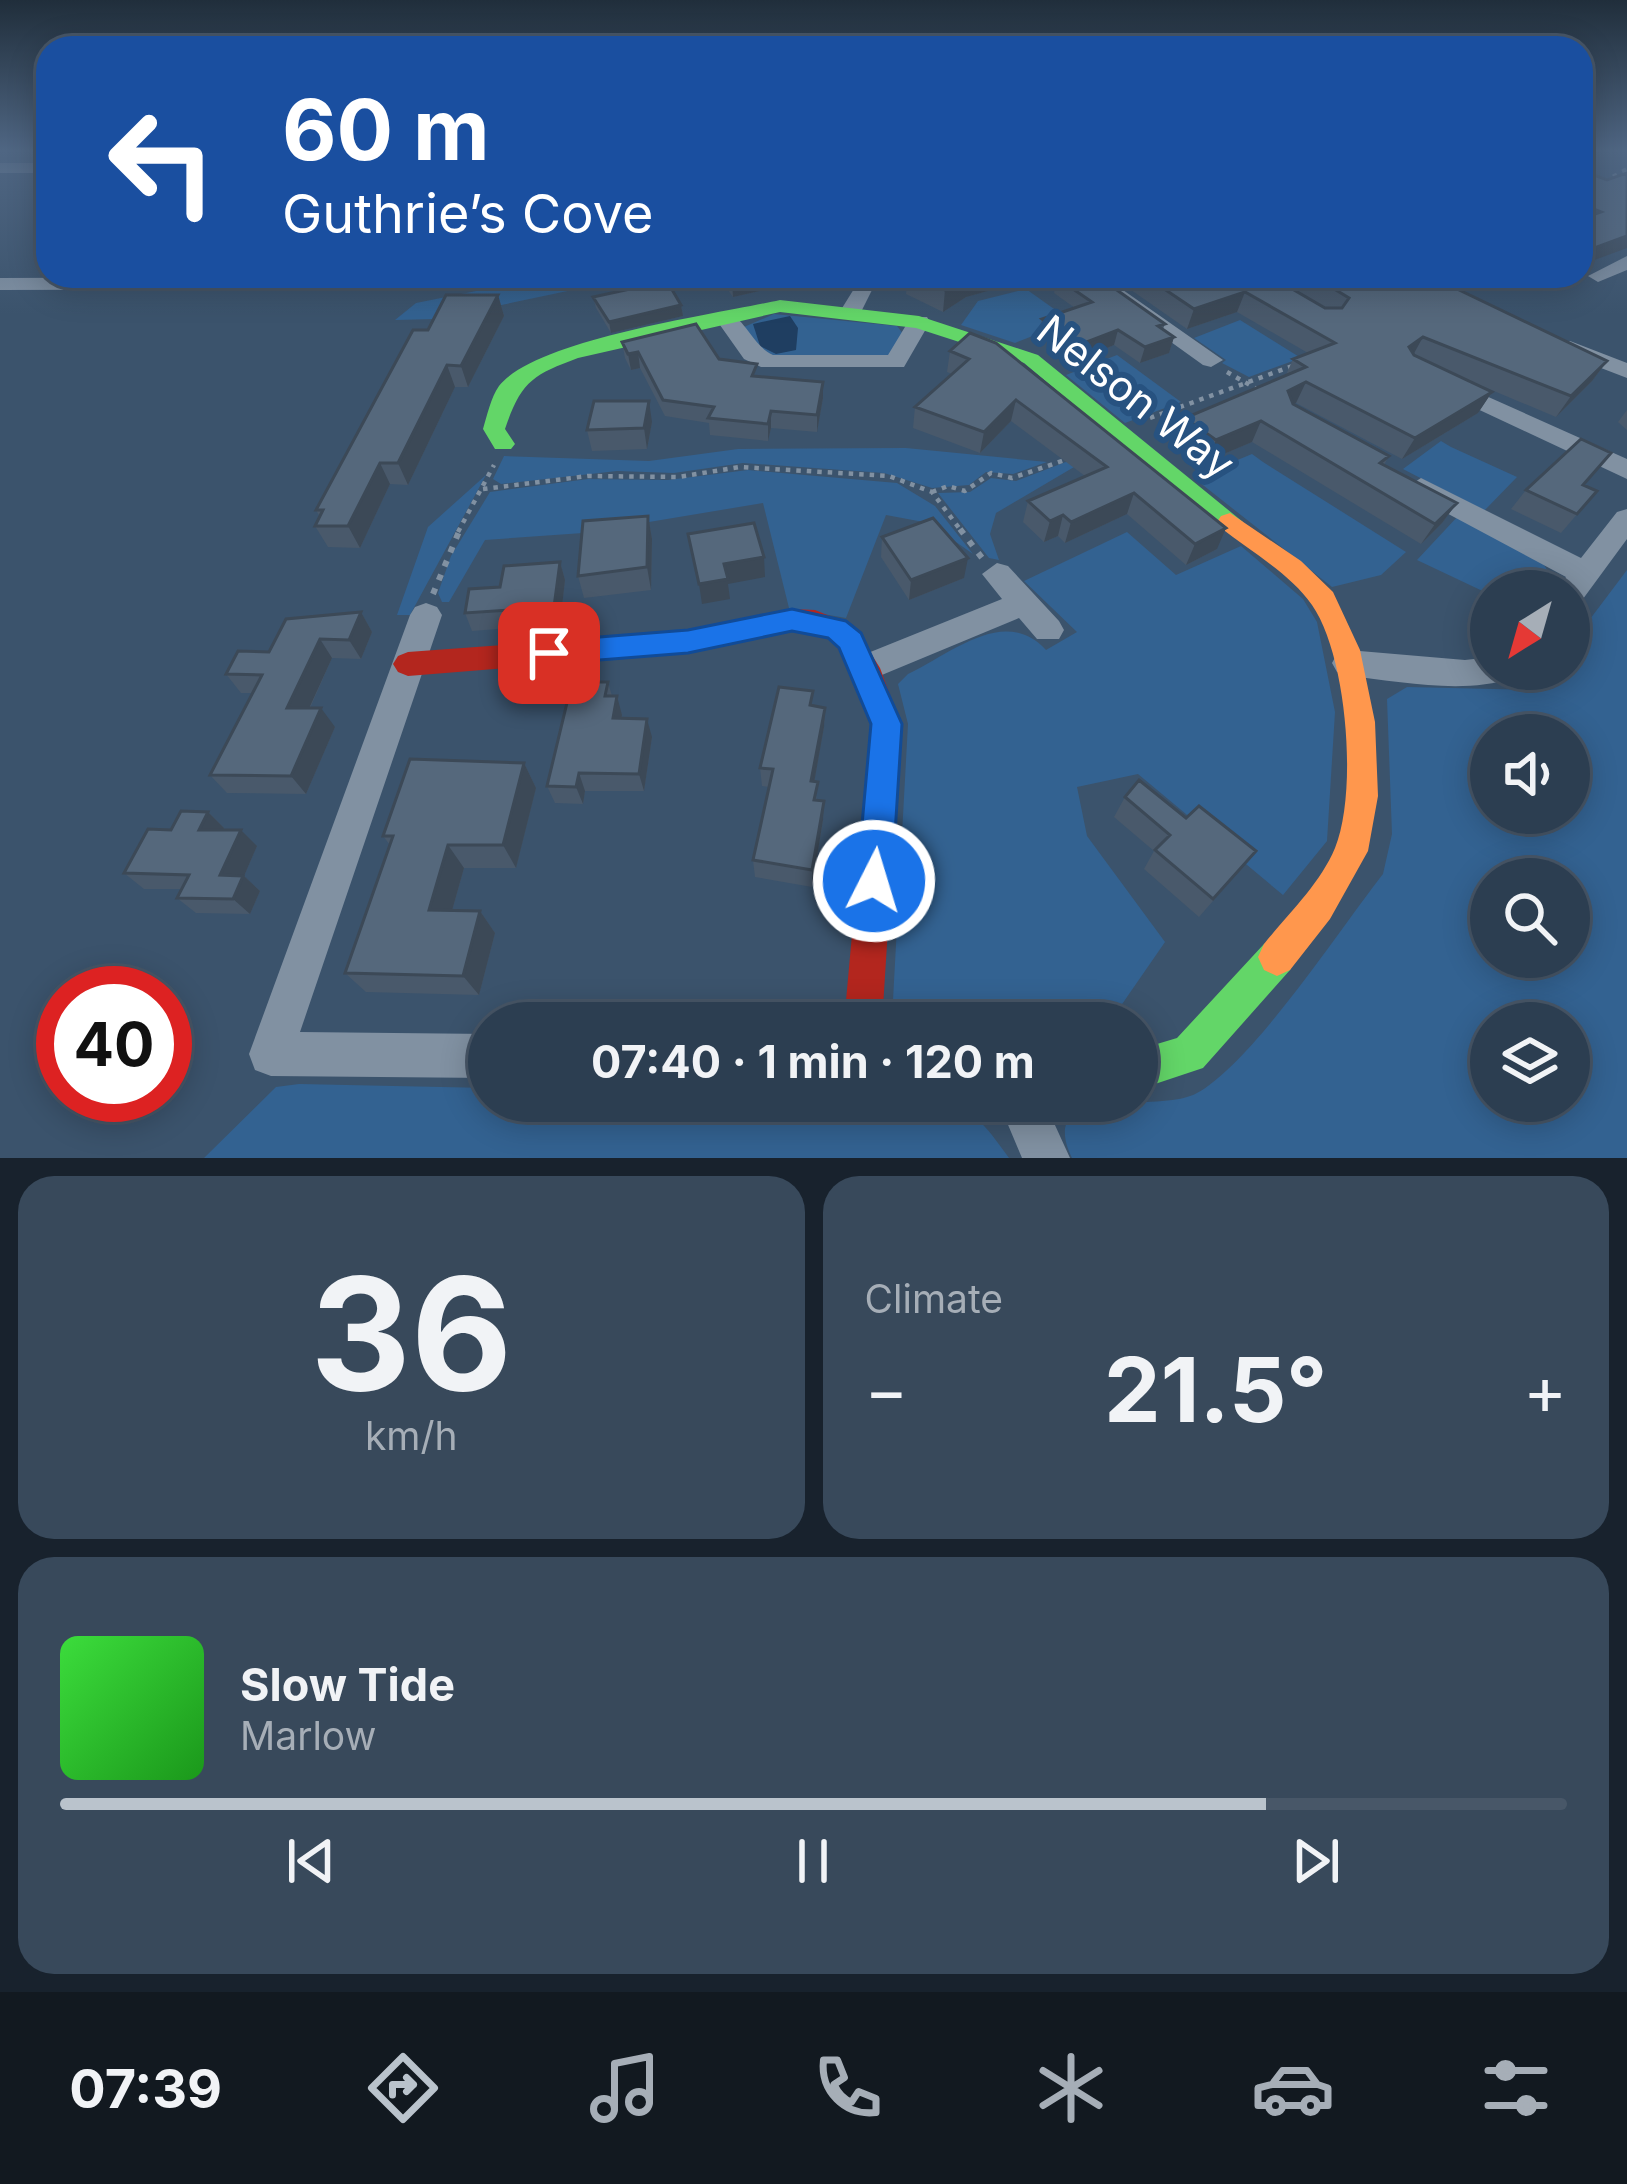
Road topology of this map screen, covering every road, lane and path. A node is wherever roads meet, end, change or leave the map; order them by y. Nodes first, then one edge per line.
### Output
1 (1620, 255) edge
2 (1598, 276) dead end
3 (0, 284) edge
4 (36, 284) edge
5 (862, 288) edge
6 (1106, 288) edge
7 (850, 313) junction
8 (726, 318) junction
9 (919, 322) junction
10 (1551, 340) edge
11 (1310, 359) edge
12 (1211, 360) joint
13 (1627, 371) edge
14 (1431, 377) edge
15 (1246, 382) junction
16 (1276, 400) edge
17 (1121, 432) junction
18 (503, 444) joint
19 (1389, 469) edge
20 (1627, 470) edge
21 (483, 489) junction
22 (932, 492) junction
23 (1627, 519) edge
24 (1554, 570) edge
25 (1588, 570) edge
26 (997, 574) joint
27 (1024, 603) junction
28 (426, 615) joint
29 (1048, 630) dead end
30 (1348, 662) junction
31 (409, 664) junction
32 (865, 668) junction
33 (1470, 673) edge
34 (865, 1002) edge
35 (468, 1057) edge
36 (1158, 1066) edge
37 (1030, 1122) edge
38 (1046, 1158) edge

1 - 2 street
3 - 4 street
5 - 7 street
6 - 12 street
7 - 8 street, Nelson Way
7 - 9 street, Nelson Way
8 - 9 street
8 - 18 street, Nelson Way
9 - 17 street, Nelson Way
10 - 13 street
11 - 15 path
12 - 15 path
14 - 20 street
15 - 16 path
15 - 17 path
17 - 22 path
17 - 30 street, Nelson Way
18 - 21 path
19 - 24 street
21 - 22 path
21 - 28 path
22 - 26 path
23 - 25 street
26 - 27 street
27 - 29 street
27 - 32 street
28 - 31 street
30 - 33 street
30 - 36 street, Nelson Way
31 - 32 street
31 - 35 street
32 - 34 street
37 - 38 street

